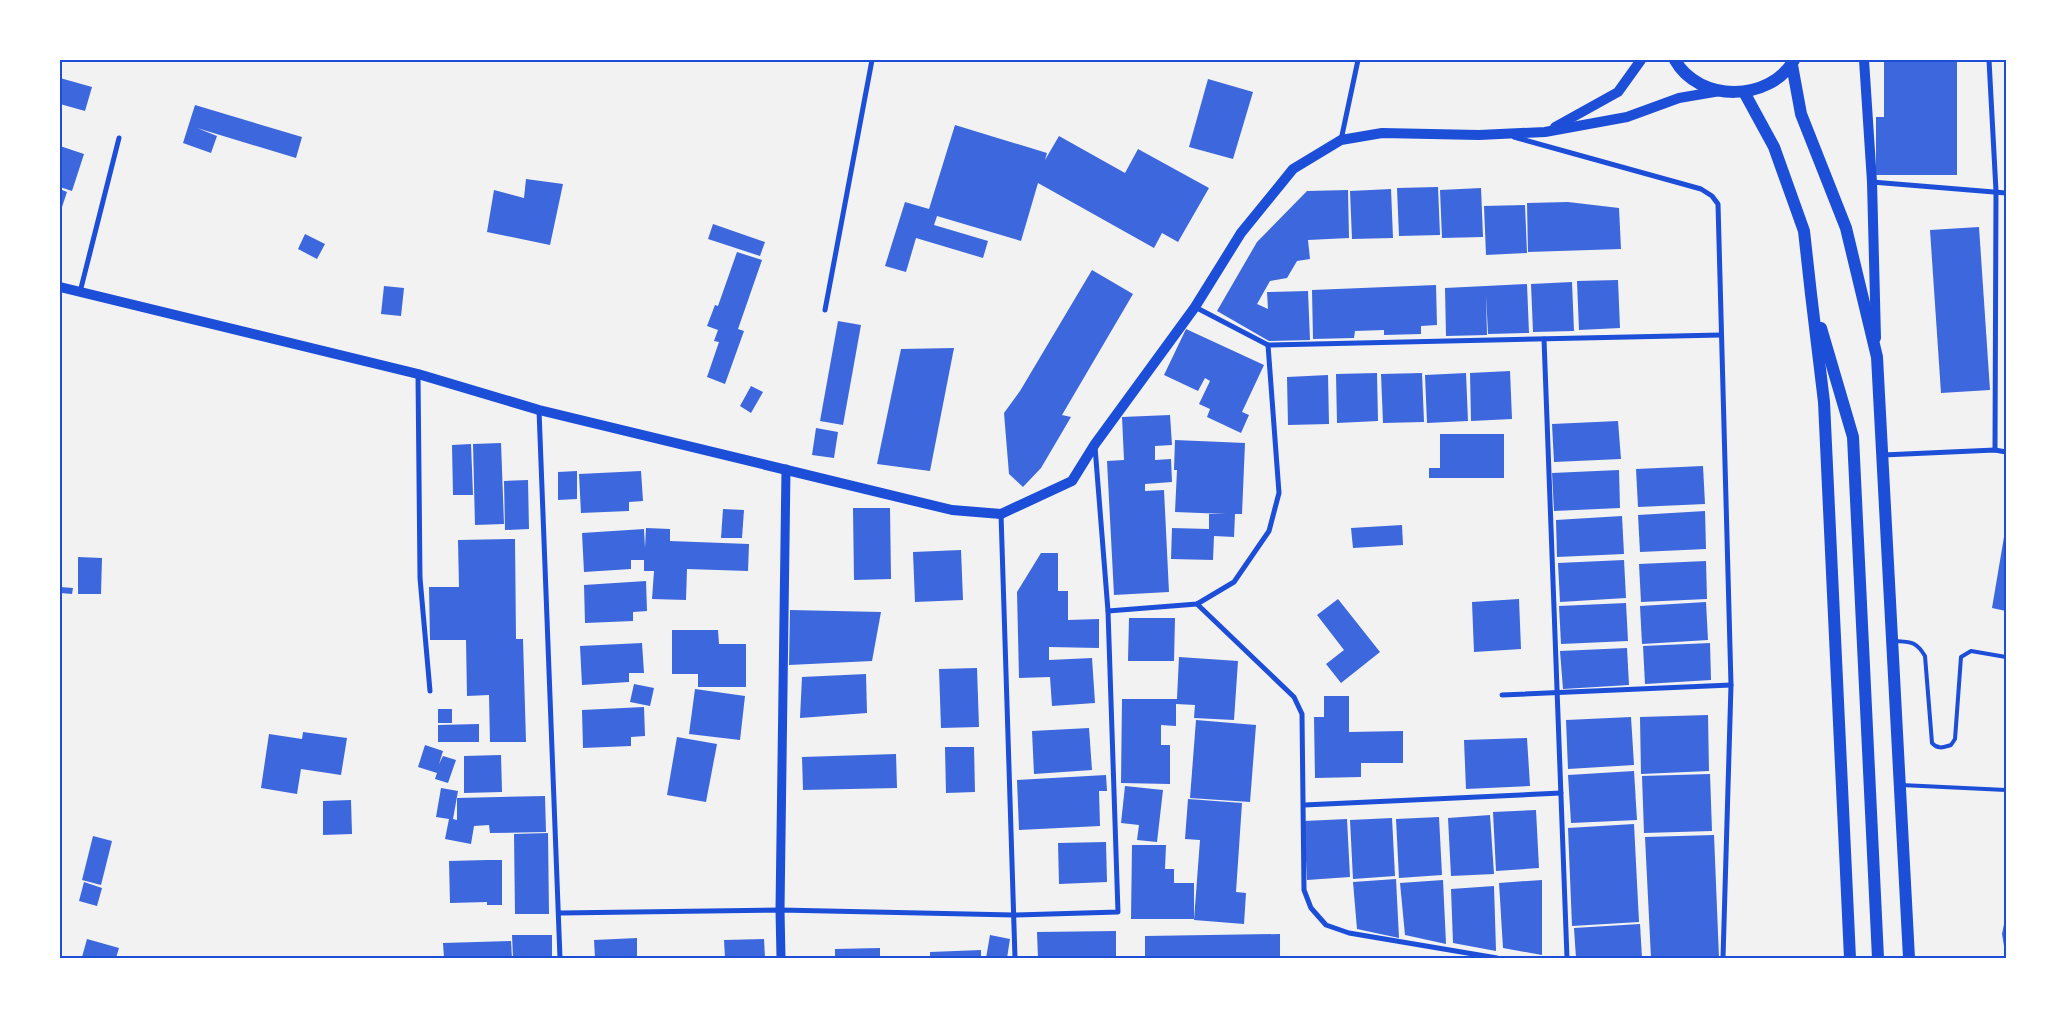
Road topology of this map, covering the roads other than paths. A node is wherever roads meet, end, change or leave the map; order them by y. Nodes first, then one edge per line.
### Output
1 (872, 60) edge
2 (1358, 60) edge
3 (1641, 60) edge
4 (1675, 60) edge
5 (1864, 60) edge
6 (1989, 60) edge
7 (1793, 62) edge
8 (1720, 91) junction
9 (1744, 92) junction
10 (1545, 132) junction
11 (1501, 134) junction
12 (119, 138) dead end
13 (1341, 140) junction
14 (1872, 182) junction
15 (1996, 191) junction
16 (2006, 193) edge
17 (60, 287) edge
18 (80, 292) junction
19 (1812, 294) junction
20 (1195, 307) junction
21 (825, 310) dead end
22 (1722, 335) junction
23 (1544, 339) junction
24 (1268, 345) junction
25 (1877, 357) junction
26 (418, 374) junction
27 (539, 410) junction
28 (1095, 444) junction
29 (1995, 450) junction
30 (2006, 452) edge
31 (1883, 455) junction
32 (786, 469) junction
33 (1002, 514) junction
34 (1197, 604) junction
35 (1108, 610) junction
36 (1893, 641) junction
37 (2006, 656) edge
38 (1731, 685) junction
39 (430, 691) dead end
40 (1557, 691) junction
41 (1502, 695) dead end
42 (1900, 785) junction
43 (2006, 790) edge
44 (1561, 792) junction
45 (1304, 805) junction
46 (780, 910) junction
47 (560, 913) junction
48 (1014, 915) junction
49 (560, 958) edge
50 (781, 958) edge
51 (1015, 958) edge
52 (1497, 958) edge
53 (1567, 958) edge
54 (1722, 958) edge
55 (1850, 958) edge
56 (1878, 958) edge
57 (1909, 958) edge

1 - 21 street
2 - 13 street
3 - 10 main road
4 - 8 main road
5 - 14 main road
6 - 15 street
7 - 9 main road
7 - 25 main road
8 - 9 main road
8 - 10 main road
9 - 19 main road
10 - 11 main road
11 - 13 main road
11 - 22 street
12 - 18 street
13 - 20 main road
14 - 15 street
14 - 25 main road
15 - 16 street
15 - 29 street
17 - 18 main road
18 - 26 main road
19 - 55 main road
19 - 56 main road
20 - 24 street
20 - 28 main road
22 - 23 street
22 - 38 street
23 - 24 street
23 - 40 street
24 - 34 street
25 - 31 main road
26 - 27 main road
26 - 39 street
27 - 32 main road
27 - 47 street
28 - 33 main road
28 - 35 street
29 - 30 street
29 - 31 street
31 - 36 main road
32 - 33 main road
32 - 46 street
33 - 48 street
34 - 35 street
34 - 45 street
35 - 48 street
36 - 37 lane
36 - 42 main road
38 - 40 street
38 - 54 street
40 - 41 street
40 - 44 street
42 - 43 lane
42 - 57 main road
44 - 45 street
44 - 53 street
45 - 52 street
46 - 47 street
46 - 48 street
46 - 50 street
47 - 49 street
48 - 51 street

